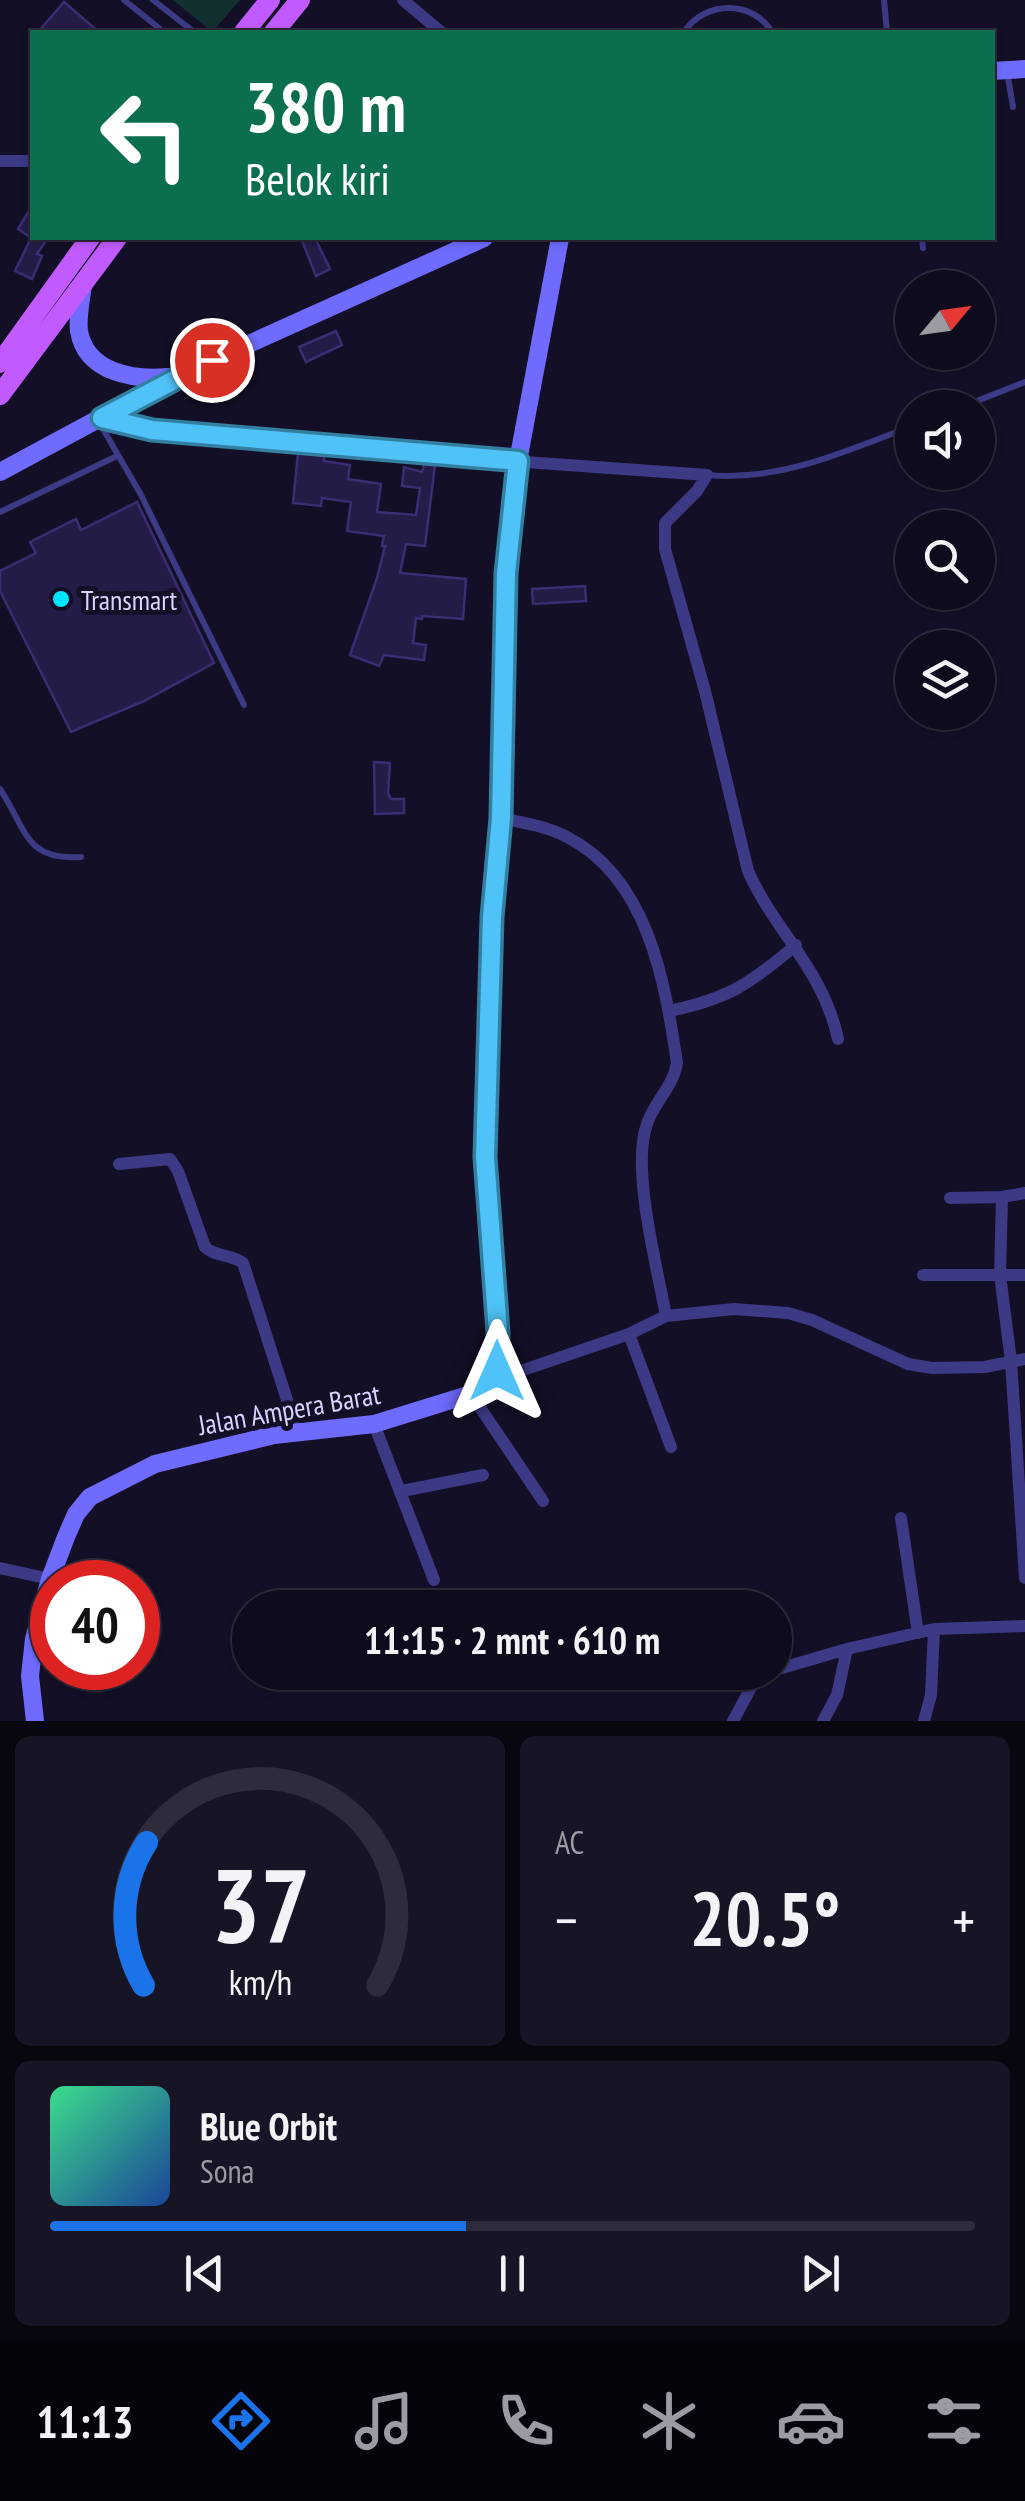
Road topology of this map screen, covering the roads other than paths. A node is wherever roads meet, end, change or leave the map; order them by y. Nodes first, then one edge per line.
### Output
1 (124, 0) edge
2 (153, 0) edge
3 (270, 0) edge
4 (300, 0) edge
5 (403, 0) edge
6 (884, 0) edge
7 (159, 28) dead end
8 (191, 30) edge
9 (246, 30) edge
10 (276, 30) edge
11 (439, 30) edge
12 (686, 30) edge
13 (770, 30) edge
14 (886, 30) edge
15 (1008, 70) edge
16 (1013, 107) dead end
17 (0, 161) edge
18 (30, 162) edge
19 (89, 240) edge
20 (116, 240) edge
21 (480, 240) edge
22 (560, 240) edge
23 (922, 240) edge
24 (923, 248) dead end
25 (83, 283) junction
26 (0, 362) edge
27 (178, 376) junction
28 (1025, 382) edge
29 (995, 394) edge
30 (0, 395) edge
31 (100, 420) junction
32 (895, 432) edge
33 (117, 456) junction
34 (518, 461) junction
35 (0, 472) edge
36 (707, 475) junction
37 (0, 512) edge
38 (244, 705) dead end
39 (0, 789) edge
40 (501, 818) junction
41 (81, 857) dead end
42 (796, 945) junction
43 (669, 1011) junction
44 (838, 1038) dead end
45 (119, 1164) dead end
46 (1025, 1193) edge
47 (950, 1198) dead end
48 (1002, 1198) junction
49 (1000, 1274) junction
50 (1025, 1274) edge
51 (923, 1275) dead end
52 (666, 1316) junction
53 (629, 1334) junction
54 (1018, 1360) edge
55 (494, 1380) junction
56 (471, 1394) junction
57 (374, 1424) junction
58 (297, 1432) junction
59 (671, 1447) dead end
60 (1022, 1463) edge
61 (484, 1475) dead end
62 (402, 1491) junction
63 (544, 1501) dead end
64 (901, 1518) dead end
65 (1024, 1533) edge
66 (58, 1560) edge
67 (0, 1568) edge
68 (30, 1575) edge
69 (1025, 1578) edge
70 (434, 1580) dead end
71 (1025, 1626) edge
72 (934, 1629) junction
73 (918, 1633) junction
74 (847, 1649) junction
75 (792, 1665) edge
76 (32, 1690) edge
77 (750, 1690) edge
78 (36, 1721) edge
79 (733, 1721) edge
80 (823, 1721) edge
81 (924, 1721) edge

1 - 7 lane
2 - 8 lane
3 - 9 main road
4 - 10 main road
5 - 11 street
6 - 14 lane
12 - 13 lane
15 - 16 lane
17 - 18 street
19 - 26 main road
20 - 25 main road
21 - 27 street
22 - 34 street
23 - 24 lane
25 - 27 street
25 - 30 main road
27 - 31 street
28 - 29 lane
31 - 33 lane
31 - 34 street
31 - 35 street
32 - 36 lane
33 - 37 lane
33 - 38 lane
34 - 36 street
34 - 40 street
36 - 42 street
39 - 41 lane
40 - 43 street
40 - 55 street
42 - 43 street
42 - 44 street
43 - 52 street
45 - 58 street
46 - 48 street
47 - 48 street
48 - 49 street
49 - 50 street
49 - 51 street
49 - 54 street
52 - 53 street
52 - 54 street
53 - 55 street
53 - 59 street
54 - 60 street
55 - 56 street, Jalan Ampera Barat
56 - 57 street, Jalan Ampera Barat
56 - 63 street
57 - 58 street, Jalan Ampera Barat
57 - 62 street
58 - 66 street, Jalan Ampera Barat
60 - 65 street
61 - 62 street
62 - 70 street
64 - 73 street
65 - 69 street
67 - 68 street
71 - 72 street
72 - 73 street
72 - 81 street
73 - 74 street
74 - 75 street
74 - 80 street
76 - 78 street, Jalan Ampera Barat
77 - 79 street

